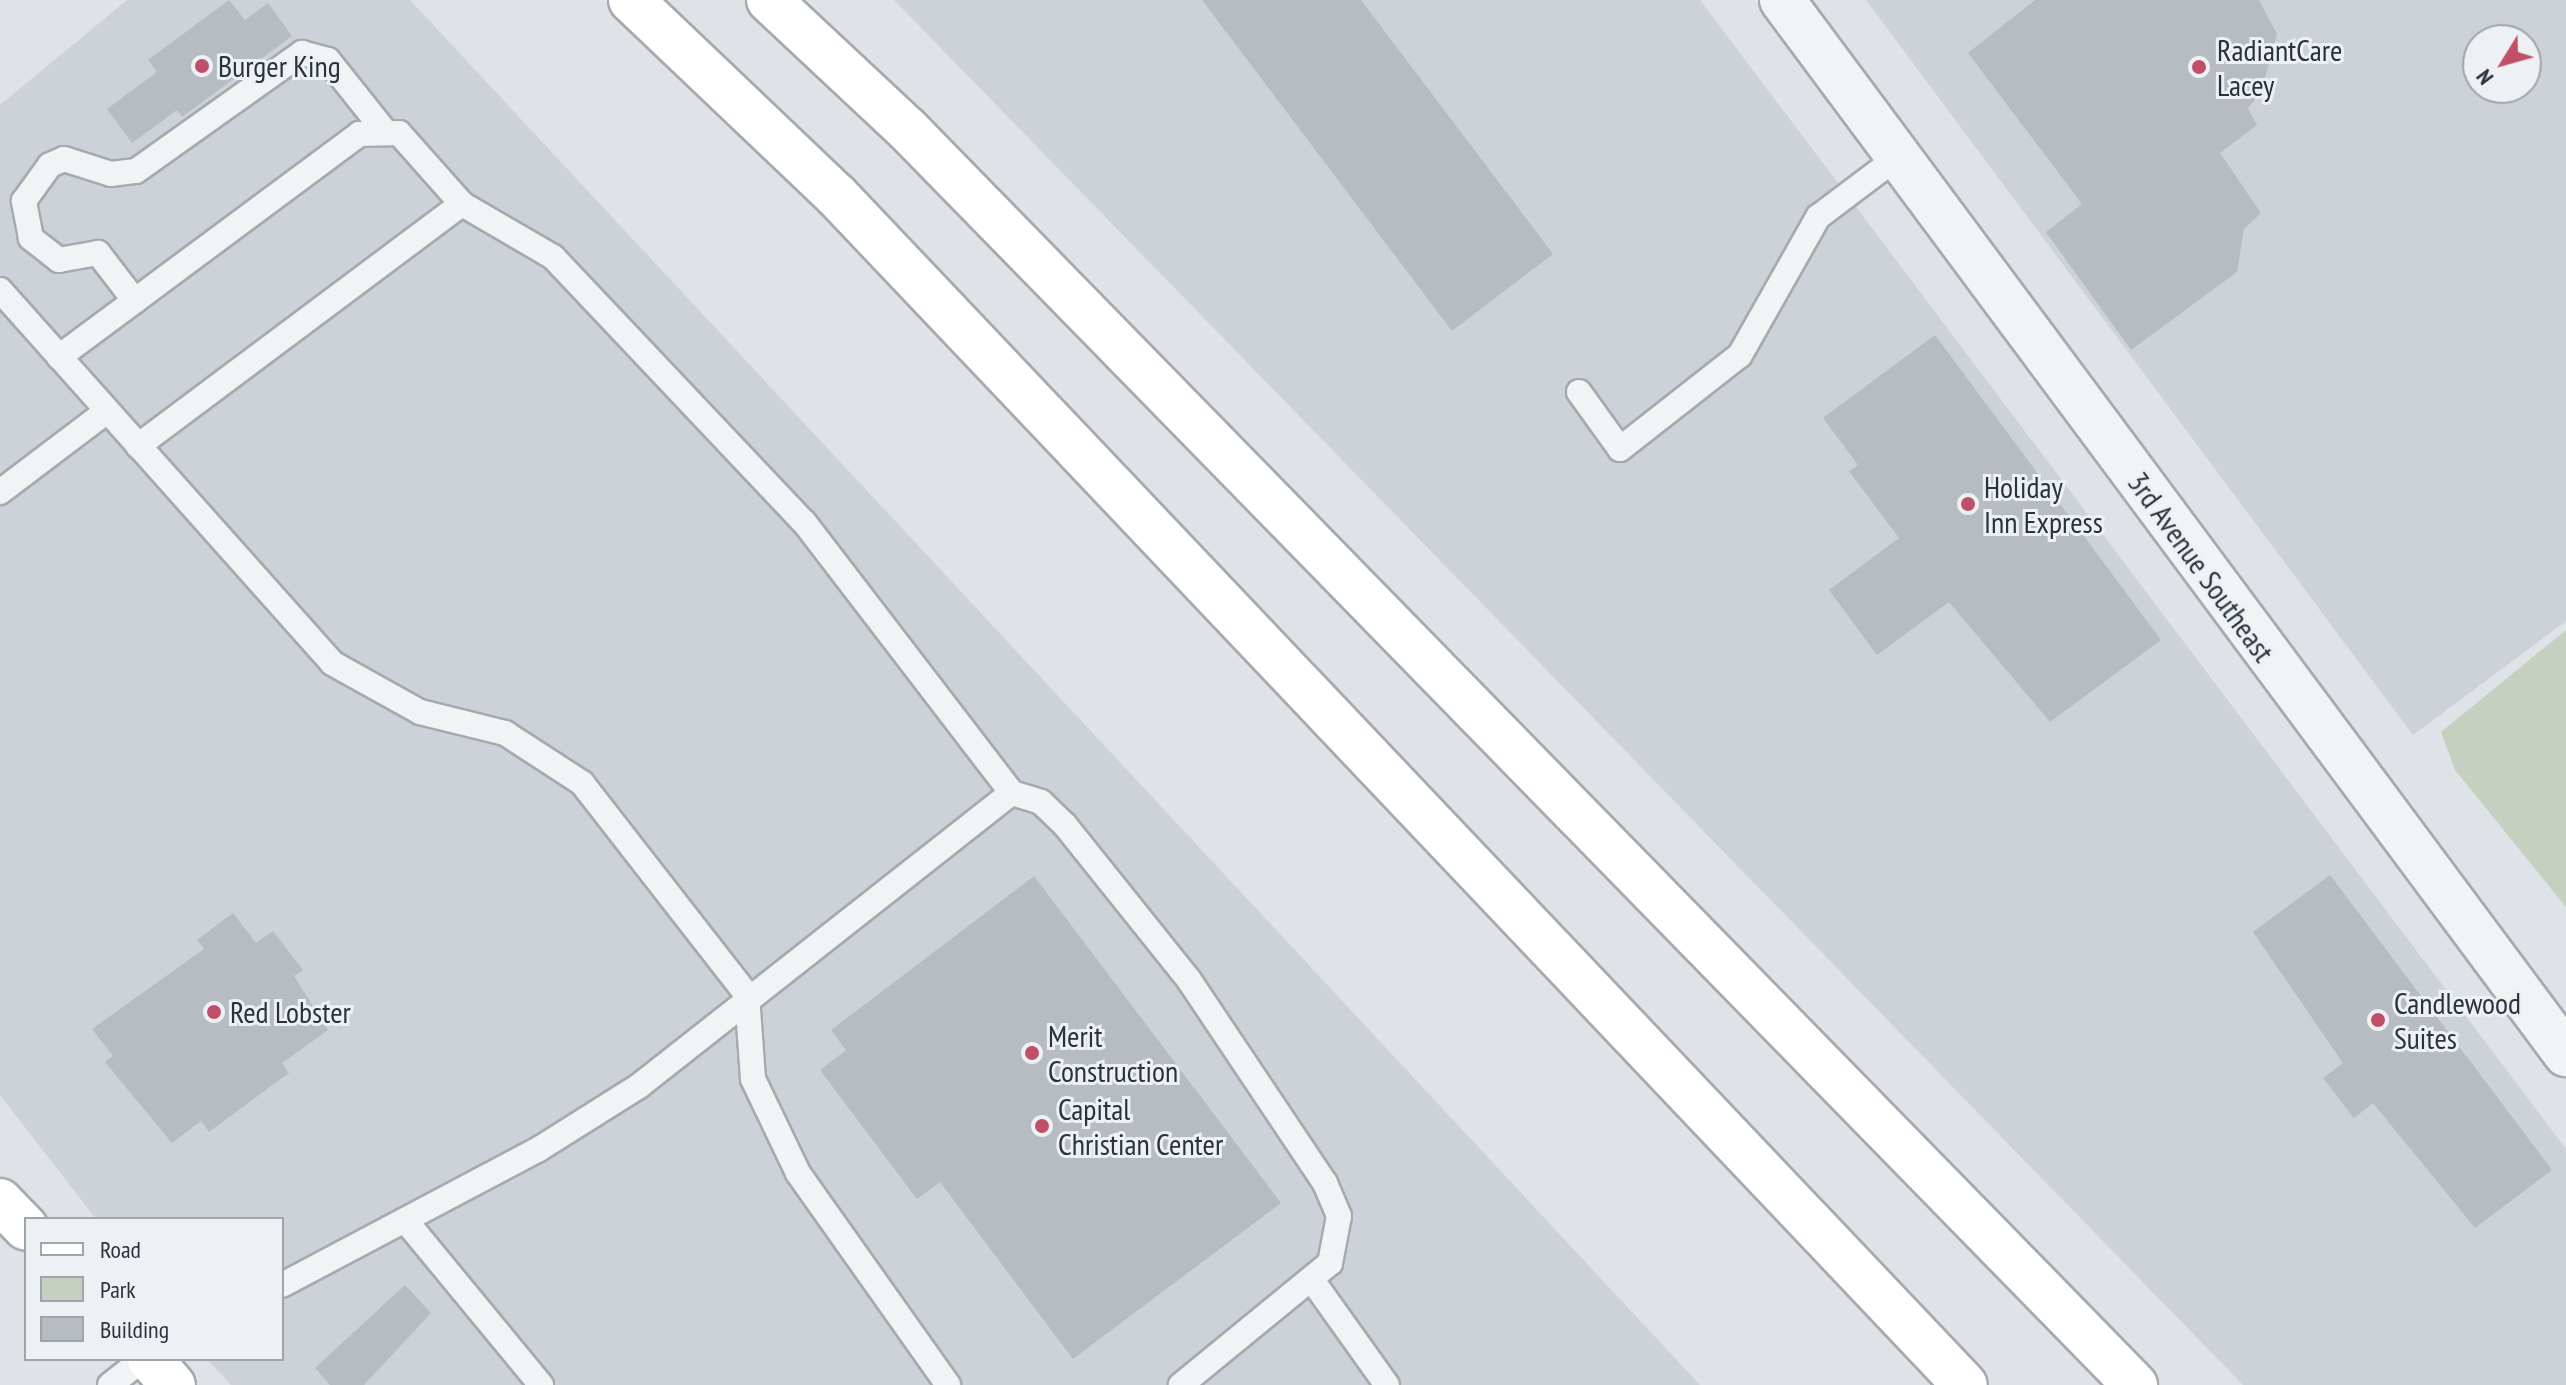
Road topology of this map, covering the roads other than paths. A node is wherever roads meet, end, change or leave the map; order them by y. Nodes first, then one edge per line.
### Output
1 (631, 0) edge
2 (769, 0) edge
3 (1782, 0) edge
4 (382, 128) junction
5 (1899, 156) junction
6 (462, 204) junction
7 (1, 292) edge
8 (135, 301) junction
9 (59, 357) junction
10 (1579, 392) dead end
11 (107, 411) junction
12 (138, 446) junction
13 (0, 492) edge
14 (1012, 793) junction
15 (747, 995) junction
16 (2566, 1054) edge
17 (0, 1201) edge
18 (405, 1220) junction
19 (24, 1226) edge
20 (1312, 1280) junction
21 (284, 1284) edge
22 (140, 1361) edge
23 (152, 1361) edge
24 (110, 1385) edge
25 (173, 1385) edge
26 (541, 1385) edge
27 (948, 1385) edge
28 (1181, 1385) edge
29 (1387, 1385) edge
30 (1965, 1385) edge
31 (2135, 1385) edge

1 - 30 main road
2 - 31 main road
3 - 5 street, 3rd Avenue Southeast
4 - 6 lane
4 - 8 lane
4 - 8 lane
5 - 10 lane
5 - 16 street, 3rd Avenue Southeast
6 - 12 lane
6 - 14 lane
7 - 9 lane
8 - 9 lane
9 - 11 lane
11 - 12 lane
11 - 13 lane
12 - 15 lane
14 - 15 lane
14 - 20 lane
15 - 18 lane
15 - 27 lane
17 - 19 main road
18 - 21 lane
18 - 26 lane
20 - 28 lane
20 - 29 lane
22 - 24 lane
23 - 25 main road

